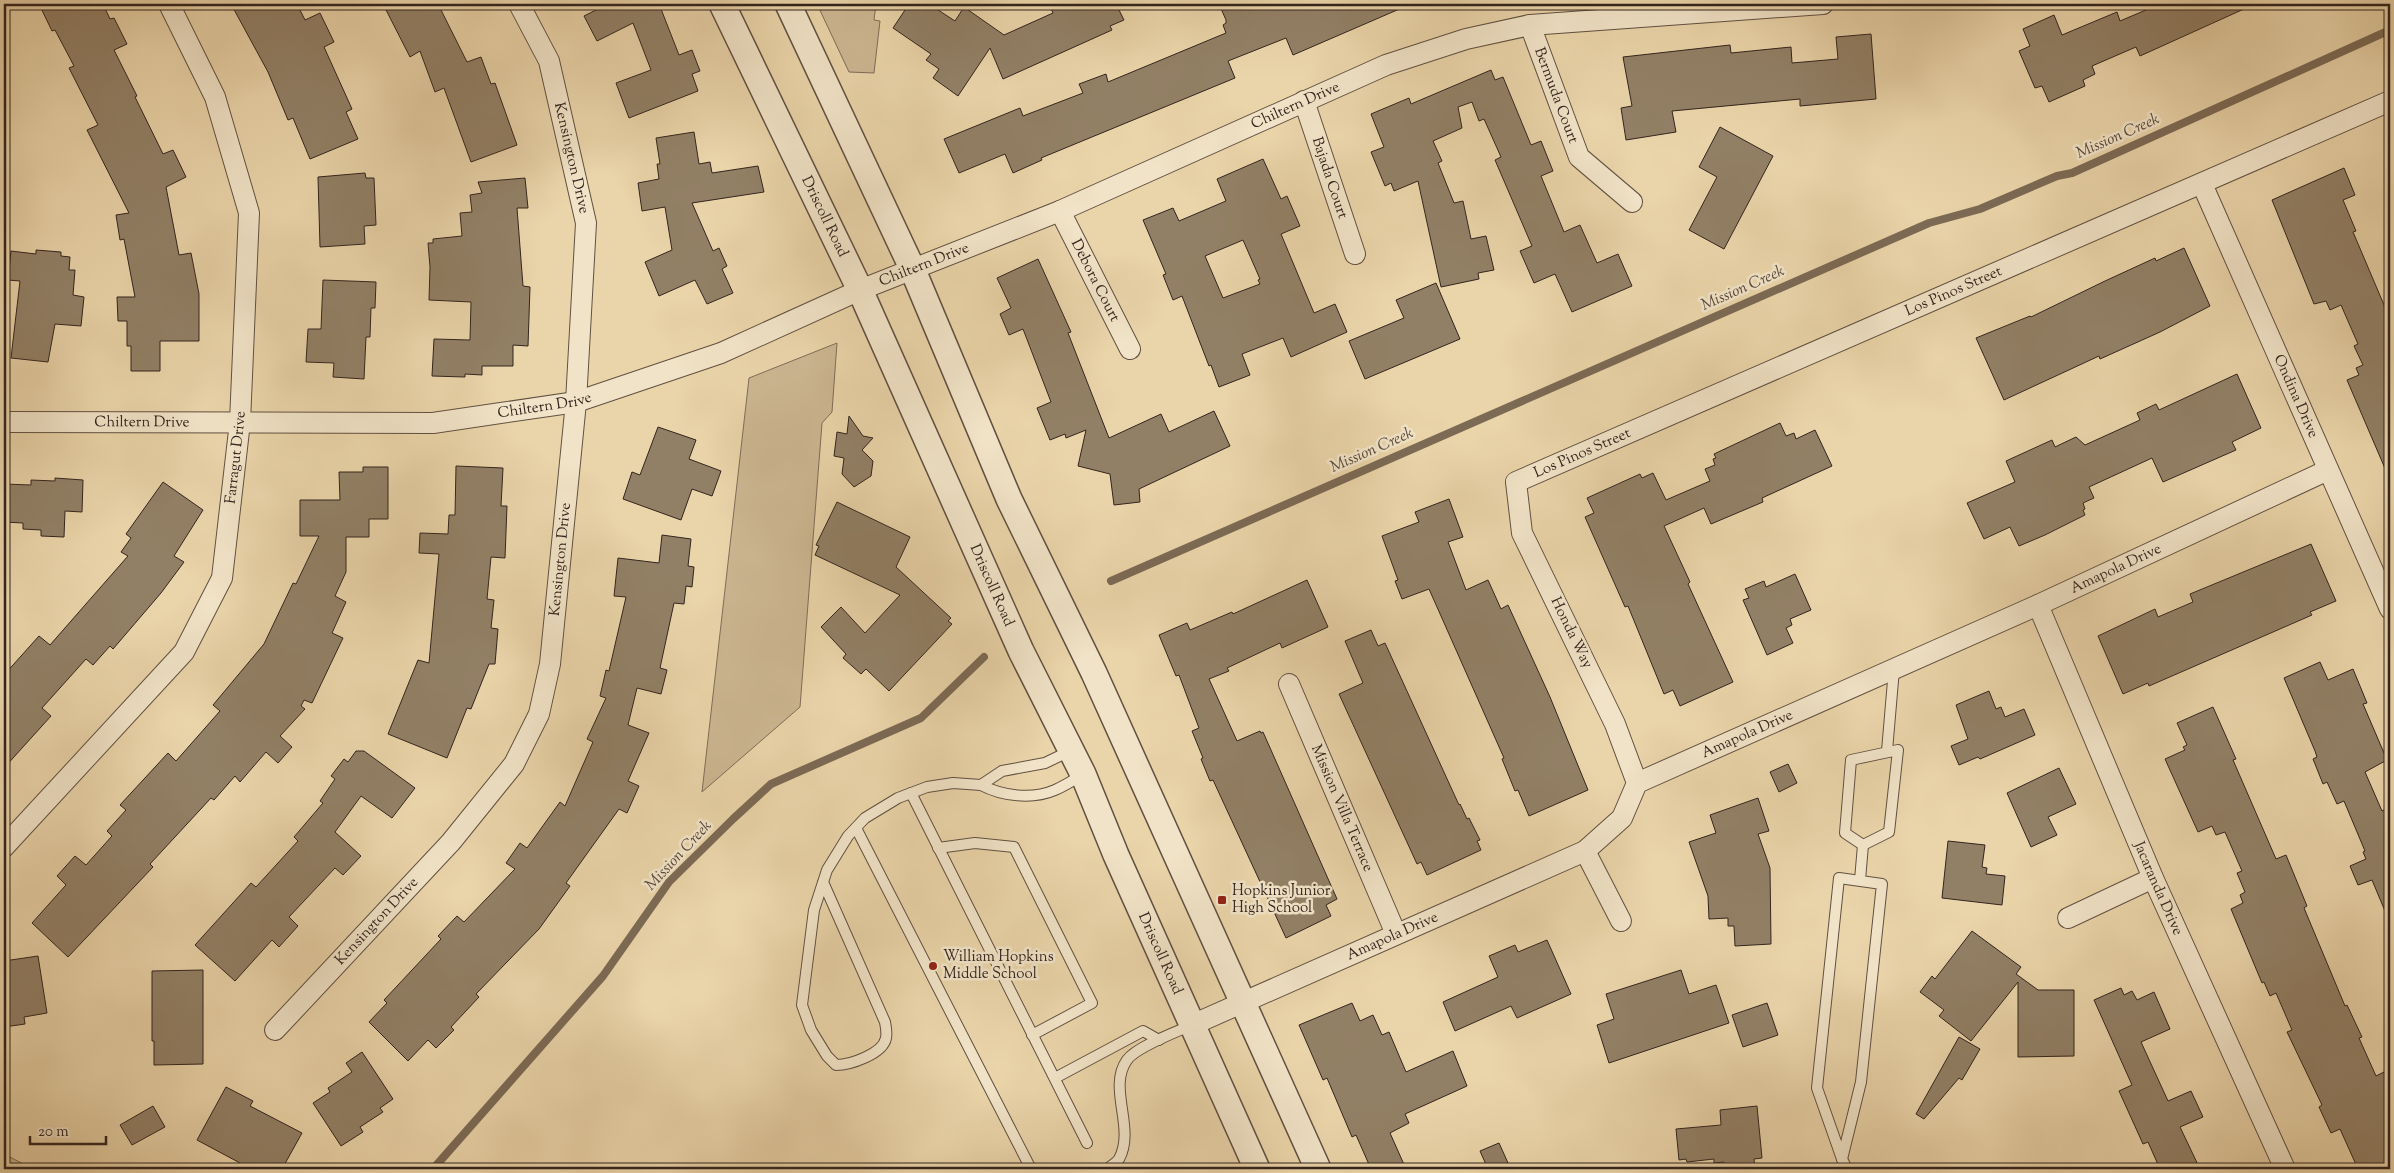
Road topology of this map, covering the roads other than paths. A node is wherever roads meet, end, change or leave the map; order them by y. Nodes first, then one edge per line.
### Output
1 (169, 4) edge
2 (519, 4) edge
3 (722, 4) edge
4 (788, 4) edge
5 (1823, 4) edge
6 (1761, 6) edge
7 (1530, 25) junction
8 (1304, 101) junction
9 (2390, 101) edge
10 (2202, 184) junction
11 (1632, 202) dead end
12 (1060, 211) junction
13 (1356, 254) dead end
14 (912, 268) junction
15 (860, 290) junction
16 (1130, 349) dead end
17 (576, 402) junction
18 (4, 422) edge
19 (240, 422) junction
20 (2328, 470) junction
21 (1516, 482) joint
22 (2038, 605) junction
23 (2390, 609) edge
24 (1894, 669) junction
25 (1289, 684) dead end
26 (1071, 750) junction
27 (1887, 751) junction
28 (1083, 774) junction
29 (1637, 783) junction
30 (981, 785) junction
31 (910, 793) junction
32 (856, 828) junction
33 (1863, 845) junction
34 (4, 847) edge
35 (938, 848) junction
36 (1585, 851) junction
37 (2153, 878) junction
38 (1860, 880) junction
39 (823, 882) junction
40 (2068, 918) dead end
41 (1621, 921) dead end
42 (1396, 934) junction
43 (1243, 1001) junction
44 (1192, 1025) junction
45 (275, 1030) dead end
46 (1032, 1035) junction
47 (1159, 1040) junction
48 (1055, 1078) junction
49 (1087, 1143) dead end
50 (1842, 1159) junction
51 (1031, 1169) edge
52 (1107, 1169) edge
53 (1257, 1169) edge
54 (1318, 1169) edge
55 (1847, 1169) edge
56 (2285, 1169) edge

1 - 19 street, Farragut Drive
2 - 17 street, Kensington Drive
3 - 15 street, Driscoll Road
4 - 14 street
5 - 6 street, Chiltern Drive
6 - 7 street, Chiltern Drive
7 - 8 street, Chiltern Drive
7 - 11 street, Bermuda Court
8 - 12 street, Chiltern Drive
8 - 13 street, Bajada Court
9 - 10 street, Los Pinos Street
10 - 20 street, Ondina Drive
10 - 21 street, Los Pinos Street
12 - 14 street, Chiltern Drive
12 - 16 street, Debora Court
14 - 15 street, Chiltern Drive
14 - 43 street
15 - 17 street, Chiltern Drive
15 - 26 street, Driscoll Road
17 - 19 street, Chiltern Drive
17 - 45 street, Kensington Drive
18 - 19 street, Chiltern Drive
19 - 34 street, Farragut Drive
20 - 22 street, Amapola Drive
20 - 23 street, Ondina Drive
21 - 29 street, Honda Way
22 - 24 street, Amapola Drive
22 - 37 street, Jacaranda Drive
24 - 27 lane
24 - 29 street, Amapola Drive
25 - 42 street, Mission Villa Terrace
26 - 28 street, Driscoll Road
26 - 30 lane
27 - 33 lane
27 - 33 lane
28 - 30 lane
28 - 44 street, Driscoll Road
29 - 36 street, Amapola Drive
30 - 31 lane
31 - 32 lane
31 - 35 lane
32 - 39 lane
32 - 51 lane
33 - 38 lane
35 - 46 lane
35 - 46 lane
36 - 41 street
36 - 42 street, Amapola Drive
37 - 40 street
37 - 56 street, Jacaranda Drive
38 - 50 lane
38 - 50 lane
39 - 39 lane
42 - 43 street, Amapola Drive
43 - 44 street, Amapola Drive
43 - 54 street
44 - 47 lane
44 - 53 street, Driscoll Road
46 - 48 lane
47 - 48 lane
47 - 52 lane
48 - 49 lane
50 - 55 lane

